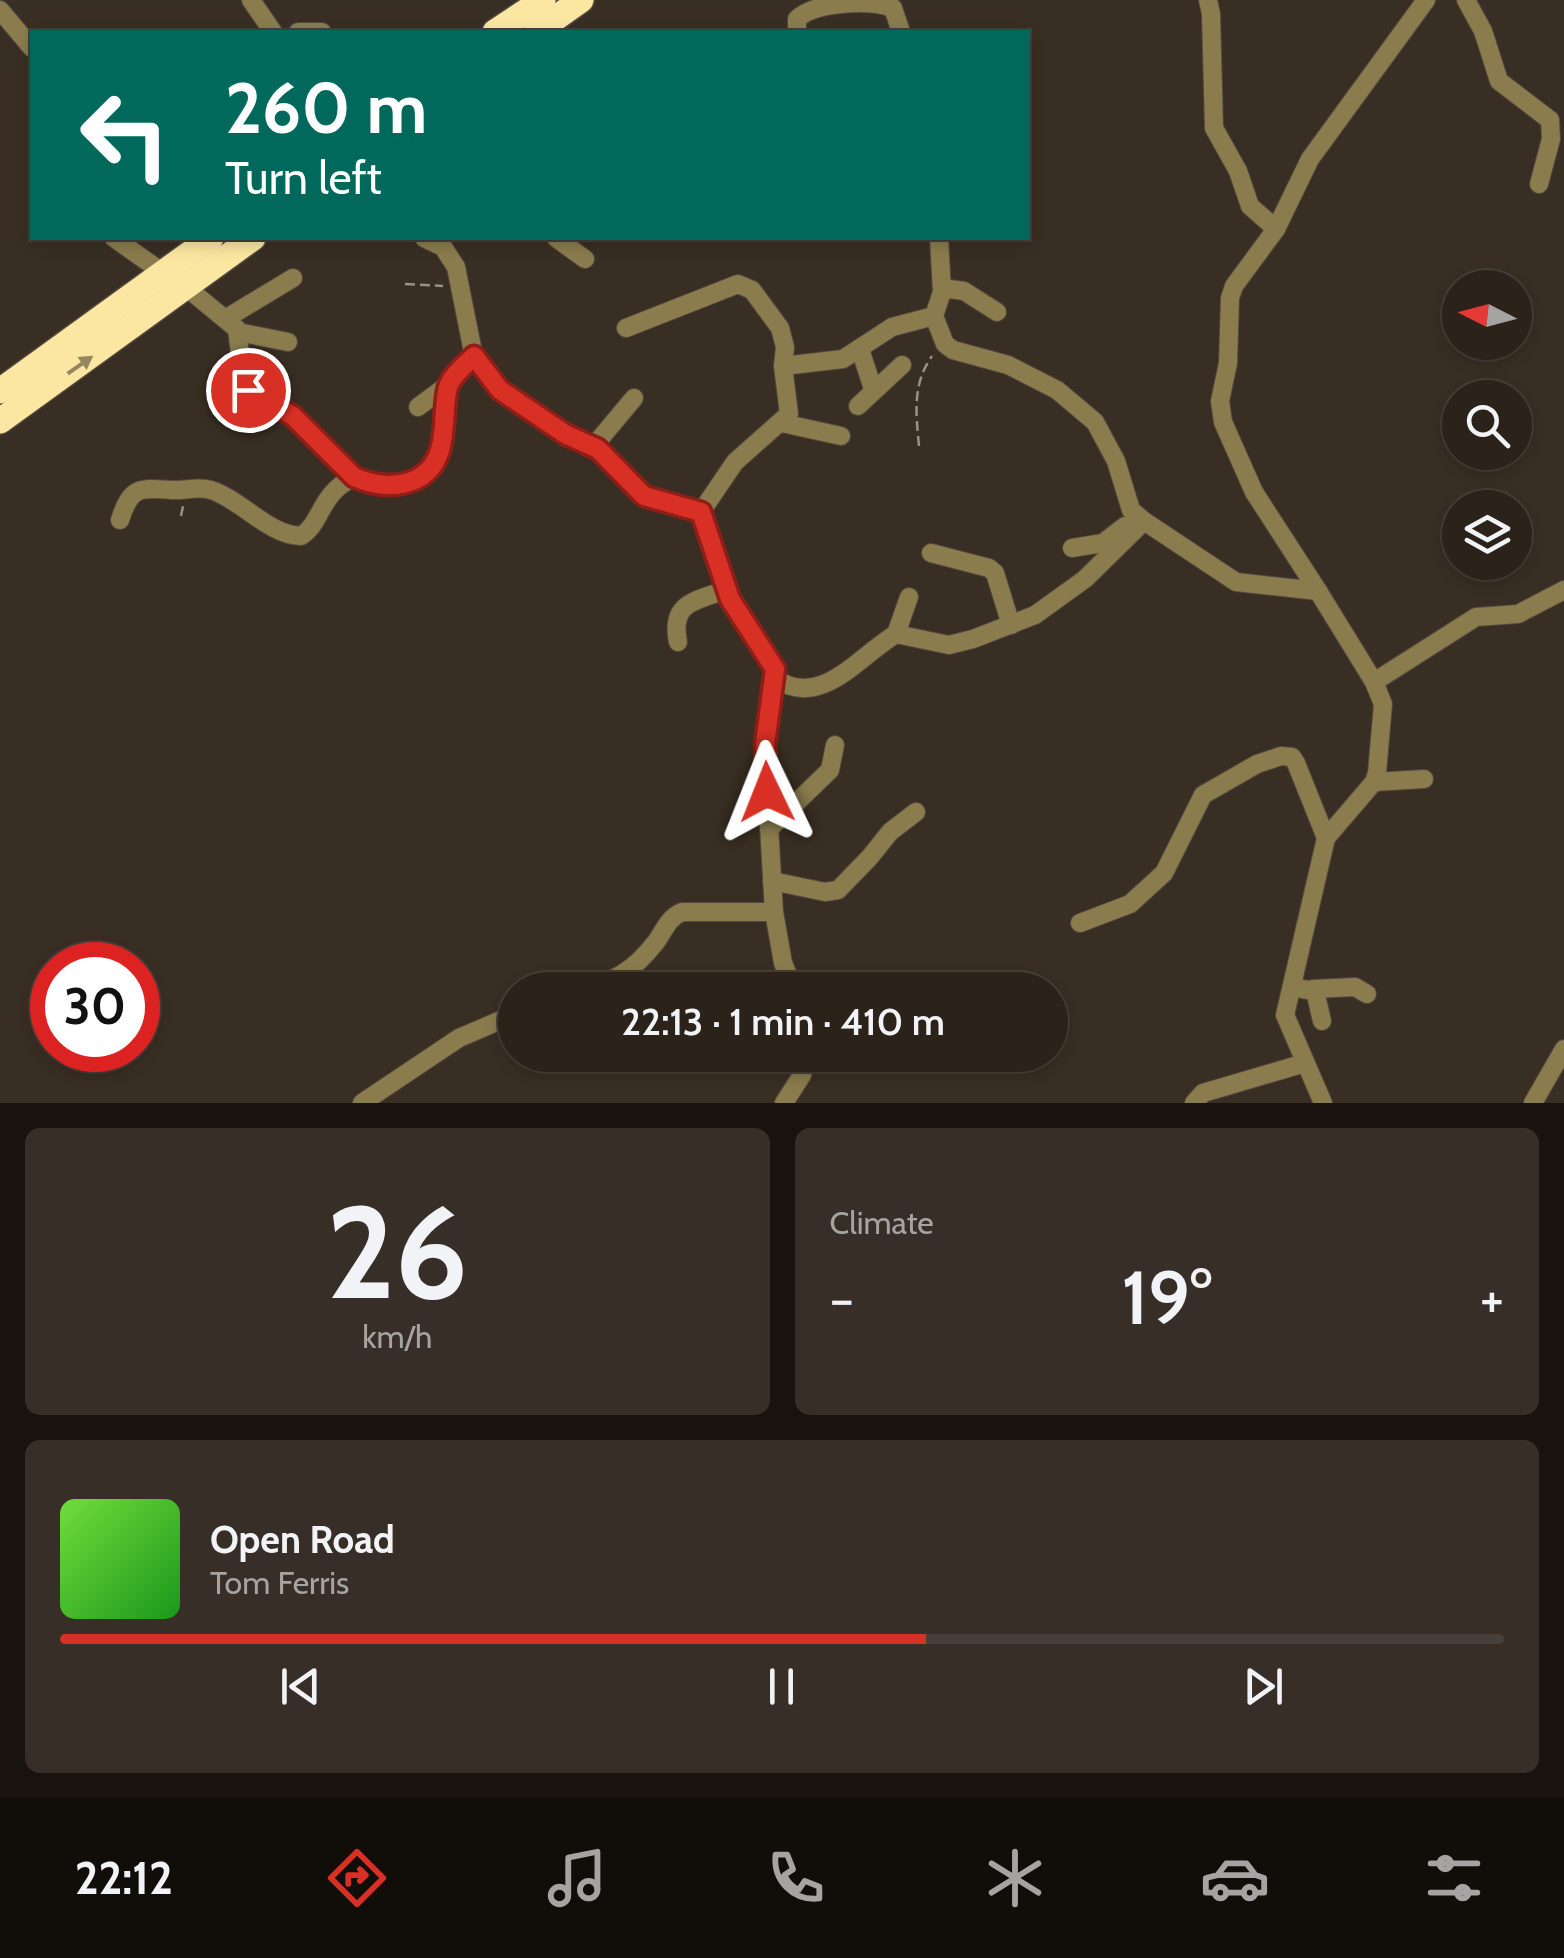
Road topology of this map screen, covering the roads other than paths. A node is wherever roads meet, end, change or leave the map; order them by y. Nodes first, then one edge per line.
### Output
1 (251, 0) edge
2 (543, 0) edge
3 (581, 0) edge
4 (1208, 0) edge
5 (1426, 0) edge
6 (1466, 0) edge
7 (0, 10) edge
8 (273, 30) edge
9 (498, 30) edge
10 (539, 30) edge
11 (797, 30) edge
12 (900, 30) edge
13 (30, 46) edge
14 (1559, 125) edge
15 (1539, 184) dead end
16 (1276, 228) junction
17 (117, 240) edge
18 (208, 240) edge
19 (250, 240) edge
20 (436, 240) edge
21 (559, 240) edge
22 (939, 240) edge
23 (585, 259) dead end
24 (162, 272) junction
25 (293, 278) dead end
26 (186, 287) junction
27 (942, 288) junction
28 (997, 312) dead end
29 (934, 316) junction
30 (231, 326) junction
31 (626, 328) dead end
32 (288, 342) dead end
33 (860, 349) junction
34 (474, 356) junction
35 (902, 365) dead end
36 (783, 366) junction
37 (448, 384) junction
38 (873, 389) junction
39 (0, 392) edge
40 (634, 398) dead end
41 (418, 406) dead end
42 (858, 406) dead end
43 (0, 421) edge
44 (782, 422) junction
45 (841, 436) dead end
46 (592, 446) junction
47 (354, 477) junction
48 (701, 512) junction
49 (1140, 519) junction
50 (120, 520) dead end
51 (1072, 548) dead end
52 (931, 554) dead end
53 (726, 590) junction
54 (1318, 590) junction
55 (1564, 590) edge
56 (909, 597) dead end
57 (1011, 625) junction
58 (896, 634) junction
59 (678, 642) dead end
60 (775, 678) junction
61 (1374, 682) junction
62 (835, 745) dead end
63 (1424, 779) dead end
64 (1374, 782) junction
65 (916, 812) dead end
66 (769, 829) junction
67 (1326, 838) junction
68 (772, 881) junction
69 (774, 912) junction
70 (1080, 923) dead end
71 (627, 972) edge
72 (786, 972) edge
73 (1292, 988) junction
74 (1312, 989) junction
75 (1368, 994) dead end
76 (498, 1021) edge
77 (1322, 1022) dead end
78 (1564, 1049) edge
79 (1305, 1063) junction
80 (803, 1072) edge
81 (362, 1103) edge
82 (784, 1103) edge
83 (1194, 1103) edge
84 (1323, 1103) edge
85 (1533, 1103) edge

1 - 8 street
2 - 9 highway
3 - 10 highway
4 - 16 street
5 - 16 street
6 - 14 street
7 - 13 street
11 - 12 street
14 - 15 street
16 - 54 street
17 - 24 street
18 - 24 highway
19 - 26 highway
20 - 34 street
21 - 23 street
22 - 27 street
24 - 39 highway
25 - 30 street
26 - 30 street
43 -> 26 highway
27 - 28 street
27 - 29 street
29 - 33 street
29 - 49 street
30 - 32 street
30 - 47 street
31 - 36 street
33 - 36 street
33 - 38 street
34 - 37 street
34 - 46 street
35 - 38 street
36 - 44 street
37 - 41 street
37 - 47 street
38 - 42 street
40 - 46 street
44 - 45 street
44 - 48 street
46 - 48 street
47 - 50 street
48 - 53 street
49 - 51 street
49 - 54 street
49 - 57 street
52 - 57 street
53 - 59 street
53 - 60 street
54 - 61 street
55 - 61 street
56 - 58 street
57 - 58 street
58 - 60 street
60 - 66 street
61 - 64 street
62 - 66 street
63 - 64 street
64 - 67 street
65 - 68 street
66 - 68 street
67 - 70 street
67 - 73 street
68 - 69 street
69 - 71 street
69 - 72 street
73 - 74 street
73 - 79 street
74 - 75 street
74 - 77 street
76 - 81 street
78 - 85 street
79 - 83 street
79 - 84 street
80 - 82 street

